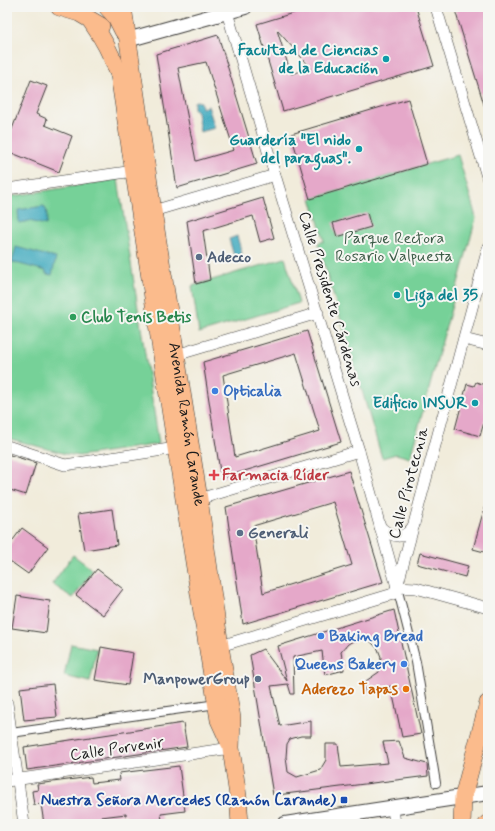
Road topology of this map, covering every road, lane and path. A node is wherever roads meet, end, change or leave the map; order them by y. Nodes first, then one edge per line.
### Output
1 (59, 7) edge
2 (107, 7) edge
3 (123, 7) edge
4 (245, 7) edge
5 (436, 7) edge
6 (227, 12) junction
7 (87, 14) edge
8 (127, 40) junction
9 (134, 171) junction
10 (275, 175) junction
11 (488, 180) edge
12 (7, 189) edge
13 (153, 211) junction
14 (488, 248) edge
15 (318, 313) junction
16 (464, 339) junction
17 (488, 345) edge
18 (176, 355) junction
19 (7, 446) edge
20 (176, 448) junction
21 (359, 451) junction
22 (199, 499) junction
23 (414, 524) junction
24 (380, 527) junction
25 (397, 587) junction
26 (488, 608) edge
27 (220, 646) junction
28 (7, 703) edge
29 (488, 703) edge
30 (217, 704) junction
31 (11, 733) junction
32 (231, 748) junction
33 (12, 780) edge
34 (436, 783) dead end
35 (488, 793) edge
36 (463, 797) junction
37 (393, 808) junction
38 (24, 824) edge
39 (240, 824) edge
40 (285, 824) edge
41 (395, 824) edge
42 (462, 824) edge

1 - 7 main road
2 - 8 main road
3 - 8 main road, Avenida Ramón Carande
4 - 6 street
5 - 11 street
6 - 8 street
6 - 10 street, Calle Presidente Cárdenas
7 - 8 main road
7 - 9 main road, Avenida Ramón Carande
8 - 13 main road, Avenida Ramón Carande
9 - 12 street
9 - 20 main road, Avenida Ramón Carande
10 - 13 street
10 - 15 street, Calle Presidente Cárdenas
13 - 18 main road, Avenida Ramón Carande
14 - 16 street, Calle Pirotecnia
15 - 18 street
15 - 21 street, Calle Presidente Cárdenas
16 - 17 street
16 - 23 street, Calle Pirotecnia
18 - 22 main road, Avenida Ramón Carande
19 - 20 street
20 - 30 main road, Avenida Ramón Carande
21 - 22 street
21 - 24 street, Calle Presidente Cárdenas
22 - 27 main road, Avenida Ramón Carande
23 - 24 street
23 - 25 street, Calle Pirotecnia
24 - 25 street, Calle Presidente Cárdenas
25 - 26 street
25 - 27 street
25 - 34 street, Calle Presidente Cárdenas
27 - 32 main road, Avenida Ramón Carande
28 - 31 street
29 - 36 main road
30 - 31 street
30 - 32 main road, Avenida Ramón Carande
31 - 33 street
32 - 33 street, Calle Porvenir
32 - 39 main road, Avenida Ramón Carande
33 - 38 street
35 - 36 street
36 - 37 street
36 - 42 main road
37 - 40 street
37 - 41 street

